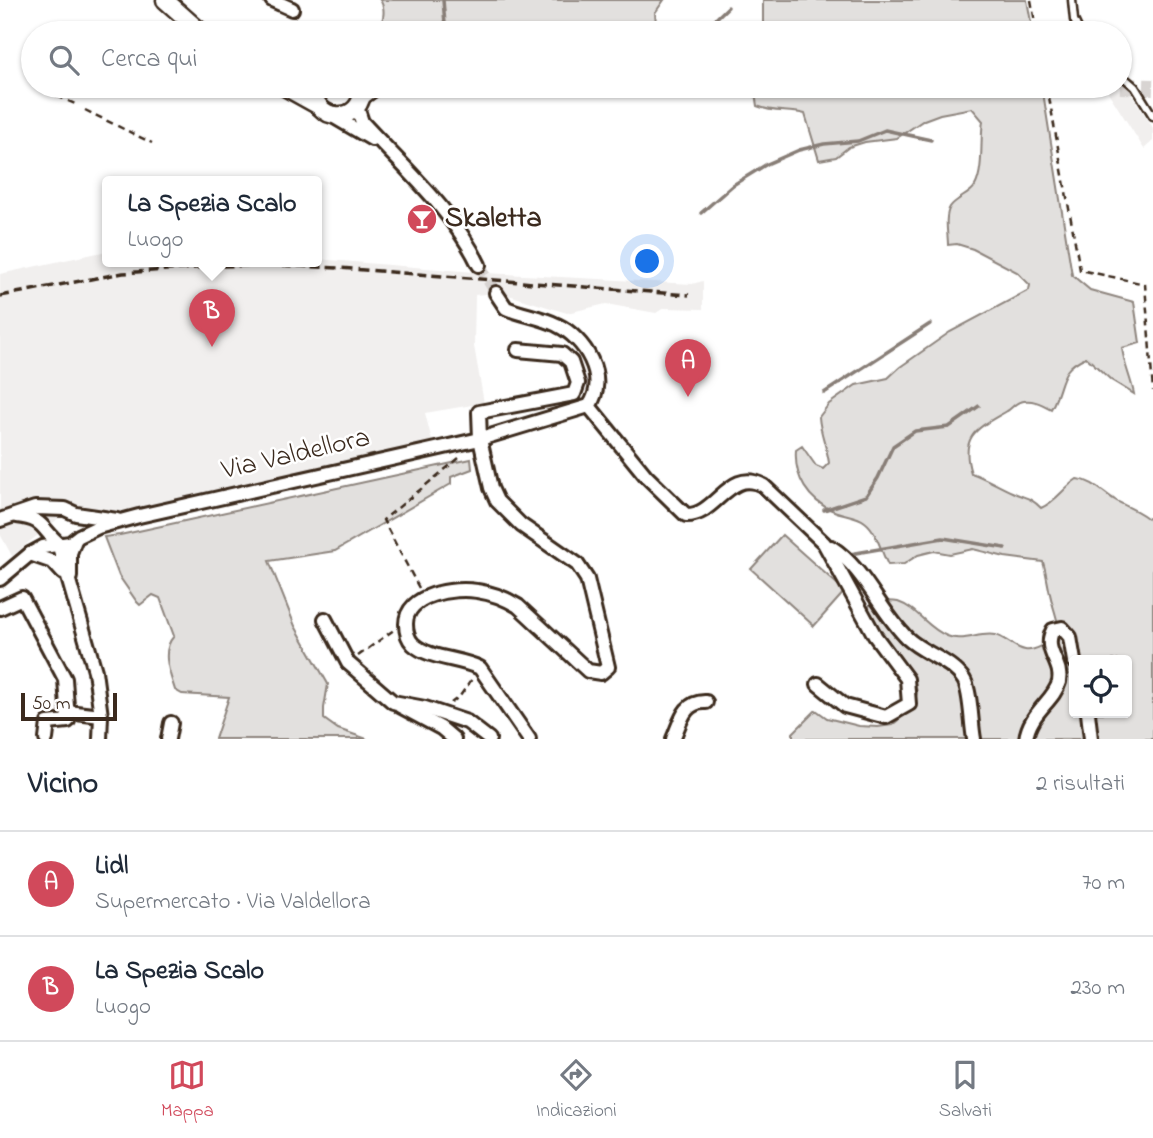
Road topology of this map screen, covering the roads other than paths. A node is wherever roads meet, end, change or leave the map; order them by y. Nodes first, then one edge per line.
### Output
1 (165, 0) edge
2 (272, 0) edge
3 (1072, 0) edge
4 (292, 9) dead end
5 (189, 21) edge
6 (1074, 21) edge
7 (1132, 84) edge
8 (304, 98) edge
9 (315, 98) edge
10 (358, 98) edge
11 (360, 98) edge
12 (325, 110) junction
13 (1153, 116) edge
14 (384, 146) junction
15 (479, 265) tunnel mouth
16 (496, 293) tunnel mouth
17 (518, 350) dead end
18 (589, 406) junction
19 (480, 439) junction
20 (59, 510) junction
21 (76, 514) junction
22 (5, 518) edge
23 (124, 521) junction
24 (47, 529) junction
25 (77, 538) junction
26 (58, 543) junction
27 (824, 543) junction
28 (30, 554) junction
29 (0, 579) edge
30 (70, 581) junction
31 (0, 608) edge
32 (325, 619) dead end
33 (1073, 655) edge
34 (817, 684) dead end
35 (393, 702) junction
36 (706, 702) dead end
37 (68, 712) junction
38 (101, 716) junction
39 (1089, 718) edge
40 (171, 723) dead end
41 (46, 739) edge
42 (100, 739) edge
43 (168, 739) edge
44 (454, 739) edge
45 (489, 739) edge
46 (529, 739) edge
47 (673, 739) edge
48 (974, 739) edge
49 (1026, 739) edge
50 (1091, 739) edge

1 - 5 street
2 - 4 street
3 - 6 lane
7 - 13 lane
8 - 12 street
9 - 12 street
10 - 12 street
11 - 14 street
12 - 14 street
14 - 15 street
16 - 18 street
17 - 19 street
18 - 19 street, Via Valdellora
18 - 27 street
19 - 23 street, Via Valdellora
19 - 46 street
20 - 21 street, Via Valdellora
20 - 22 street, Via Valdellora
20 - 24 street
21 - 23 street, Via Valdellora
21 - 25 street
22 - 24 street, Via Valdellora
23 - 25 street, Via Valdellora
24 - 26 street, Via Valdellora
25 - 26 street, Via Valdellora
25 - 30 street
26 - 28 street, Via Valdellora
26 - 30 street
27 - 34 street
27 - 48 street
28 - 29 street, Via Valdellora
28 - 30 street
30 - 38 street
31 - 37 street
32 - 35 street
33 - 49 street
35 - 44 street
35 - 45 street
36 - 47 street
37 - 38 street
37 - 41 street
38 - 42 street
39 - 50 street
40 - 43 street

